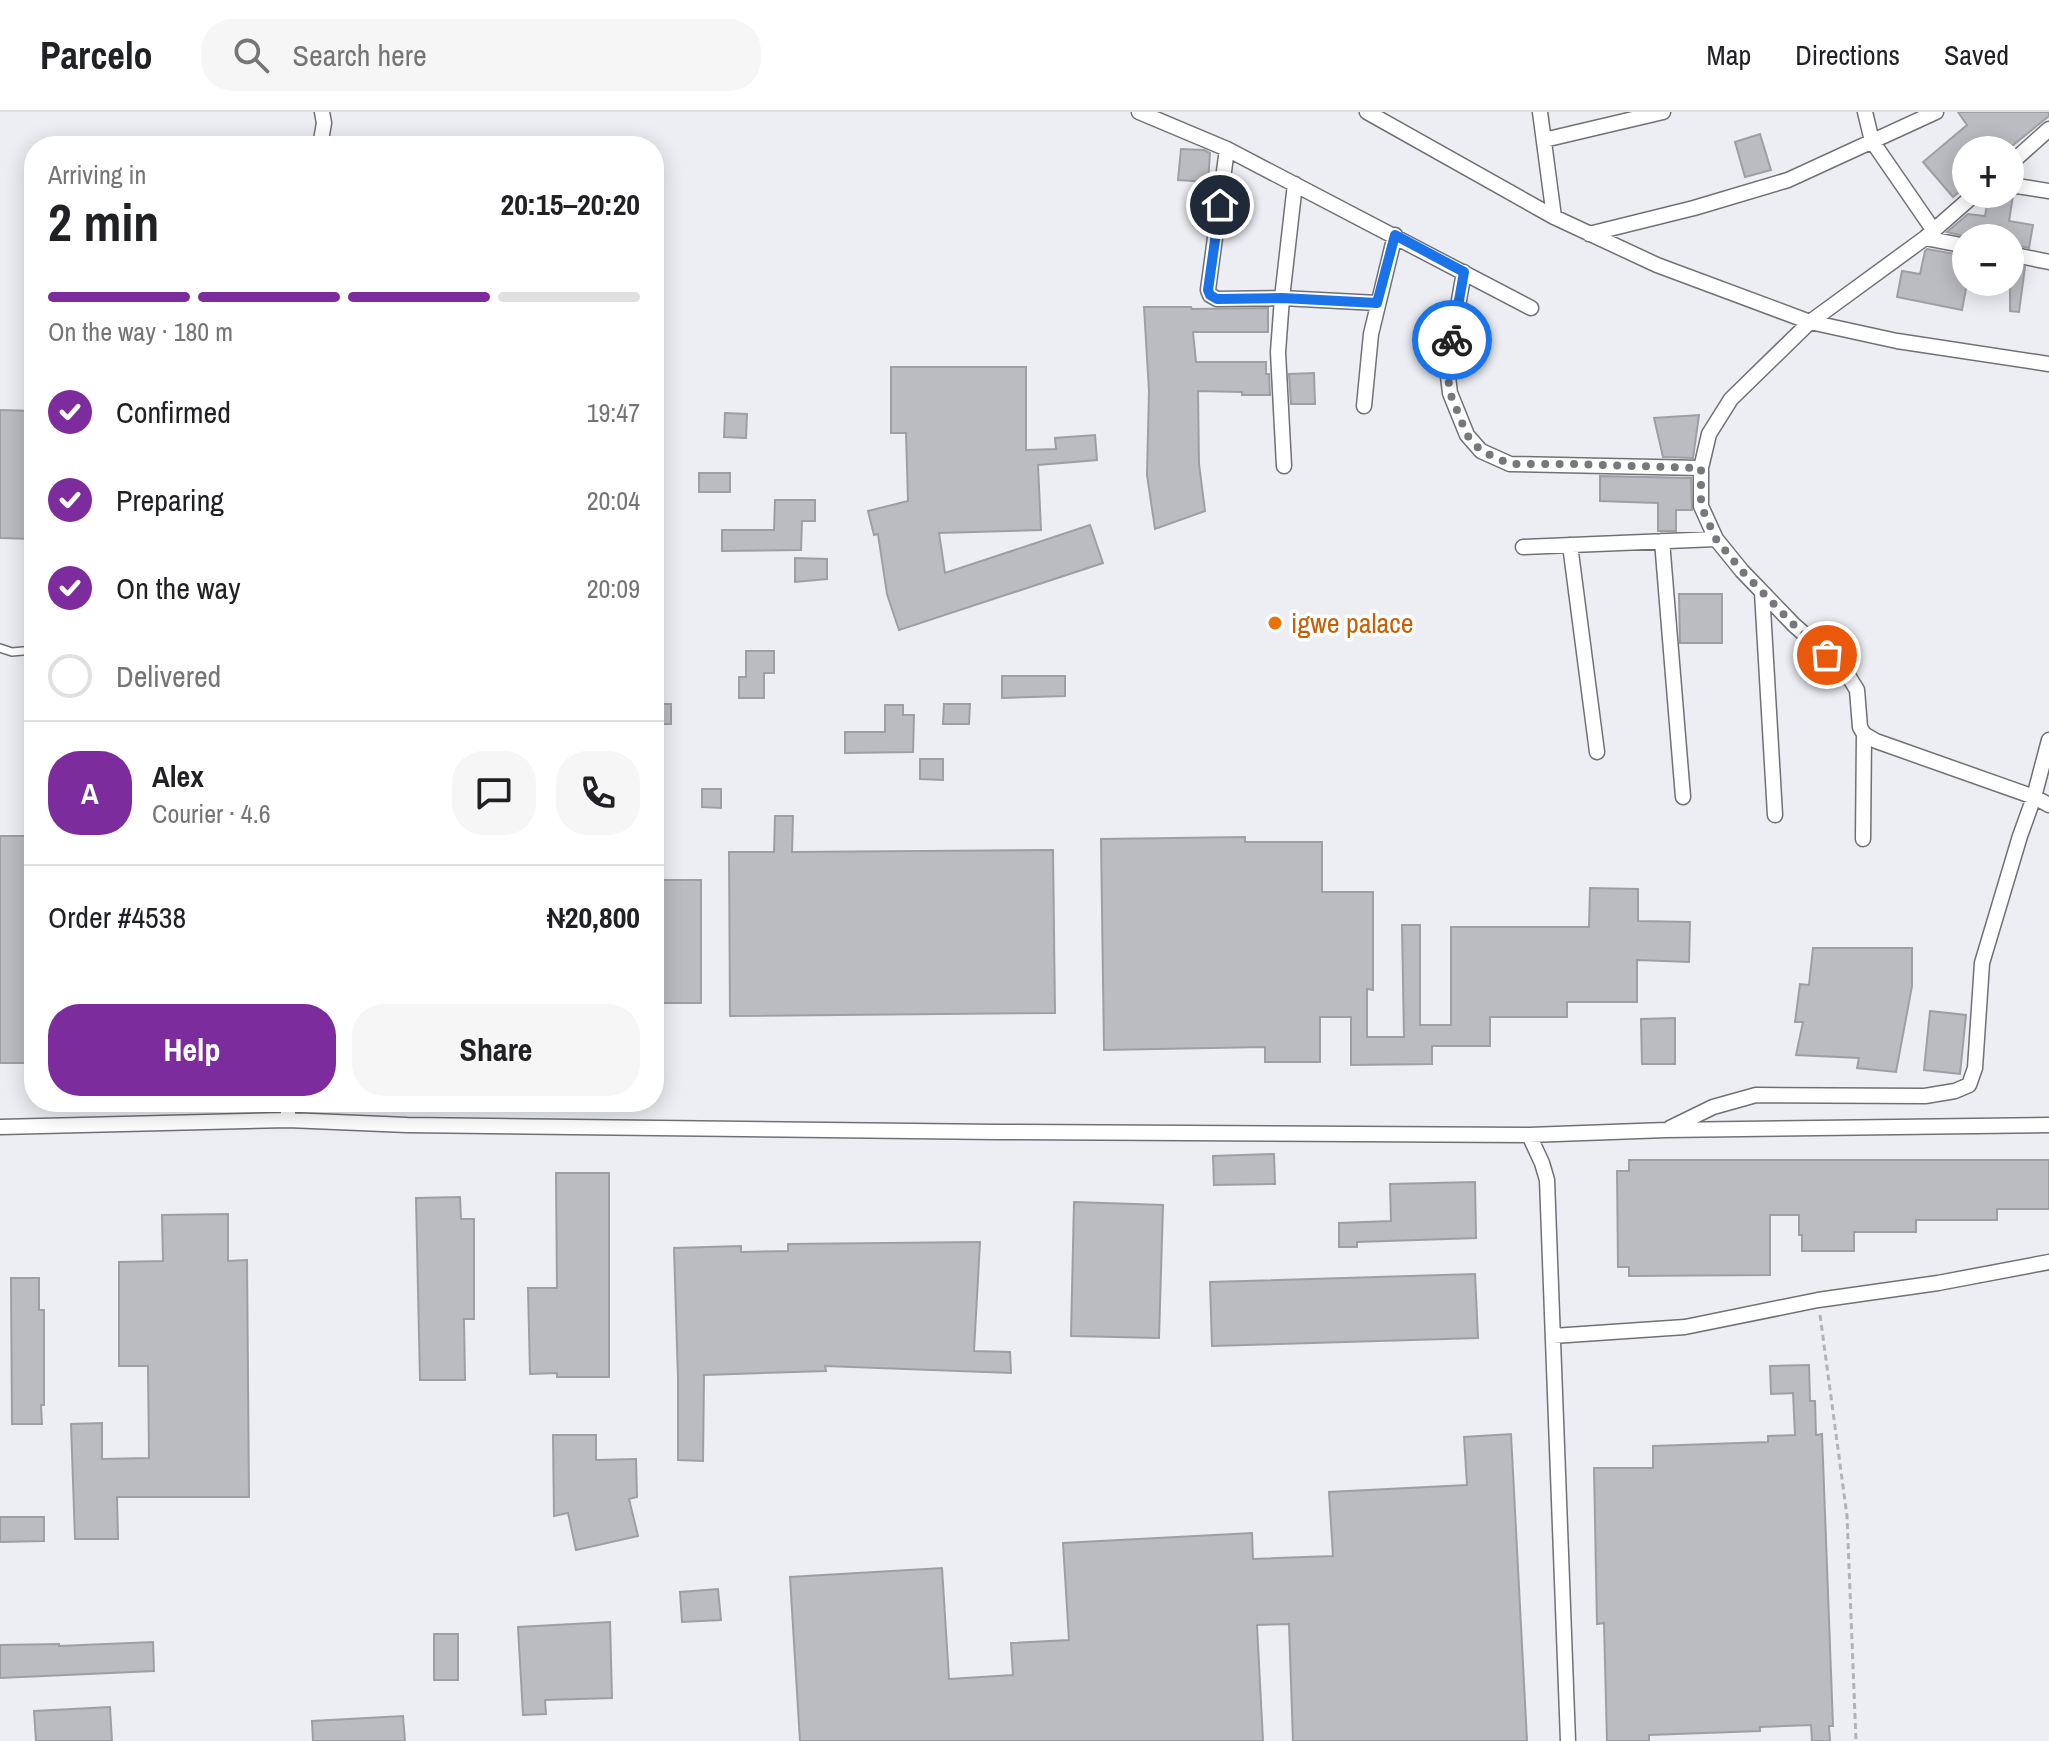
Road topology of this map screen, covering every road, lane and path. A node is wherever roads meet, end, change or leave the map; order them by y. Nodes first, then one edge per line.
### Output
1 (322, 112) edge
2 (1139, 112) edge
3 (1367, 112) edge
4 (1540, 112) edge
5 (1663, 112) edge
6 (1865, 112) edge
7 (1936, 112) edge
8 (2049, 129) edge
9 (322, 136) edge
10 (1544, 140) junction
11 (1872, 141) junction
12 (1227, 149) junction
13 (2024, 151) edge
14 (1295, 184) junction
15 (2024, 187) edge
16 (2049, 191) edge
17 (1959, 208) edge
18 (1554, 217) junction
19 (1589, 234) junction
20 (1930, 234) junction
21 (1395, 235) junction
22 (1952, 241) edge
23 (2024, 257) edge
24 (2049, 262) edge
25 (1464, 272) junction
26 (1282, 298) junction
27 (1377, 303) junction
28 (1531, 308) dead end
29 (1810, 322) junction
30 (2049, 364) edge
31 (1364, 406) dead end
32 (1284, 466) dead end
33 (1701, 468) junction
34 (1716, 539) junction
35 (1662, 541) junction
36 (1570, 545) junction
37 (1523, 547) dead end
38 (1762, 592) junction
39 (0, 648) edge
40 (24, 651) edge
41 (1864, 734) junction
42 (2049, 740) edge
43 (1597, 752) dead end
44 (1683, 797) dead end
45 (2034, 797) junction
46 (2049, 805) edge
47 (1775, 815) dead end
48 (1863, 839) dead end
49 (288, 1112) edge
50 (288, 1120) junction
51 (2049, 1125) edge
52 (0, 1127) edge
53 (1666, 1130) junction
54 (1529, 1135) junction
55 (2049, 1262) edge
56 (1818, 1300) junction
57 (1553, 1336) junction
58 (1568, 1741) edge
59 (1856, 1741) edge

1 - 9 street
2 - 12 street
3 - 18 street
4 - 10 street
5 - 10 street
6 - 11 street
7 - 11 street
8 - 13 street
10 - 18 street
11 - 19 street
11 - 20 street
12 - 14 street
12 - 26 street
14 - 21 street
14 - 26 street
15 - 16 street
17 - 20 street
18 - 19 street
19 - 29 street
20 - 22 street
20 - 29 street
21 - 25 street
21 - 27 street
23 - 24 street
25 - 28 street
25 - 33 street
26 - 27 street
26 - 32 street
27 - 31 street
29 - 30 street
29 - 33 street
33 - 34 street
34 - 35 street
34 - 38 street
35 - 36 street
35 - 44 street
36 - 37 street
36 - 43 street
38 - 41 street
38 - 47 street
39 - 40 lane
41 - 45 street
41 - 48 street
42 - 45 street
45 - 46 street
45 - 53 street
49 - 50 street
50 - 52 street
50 - 54 street
51 - 53 street
53 - 54 street
54 - 57 street
55 - 56 street
56 - 57 street
56 - 59 path
57 - 58 street

